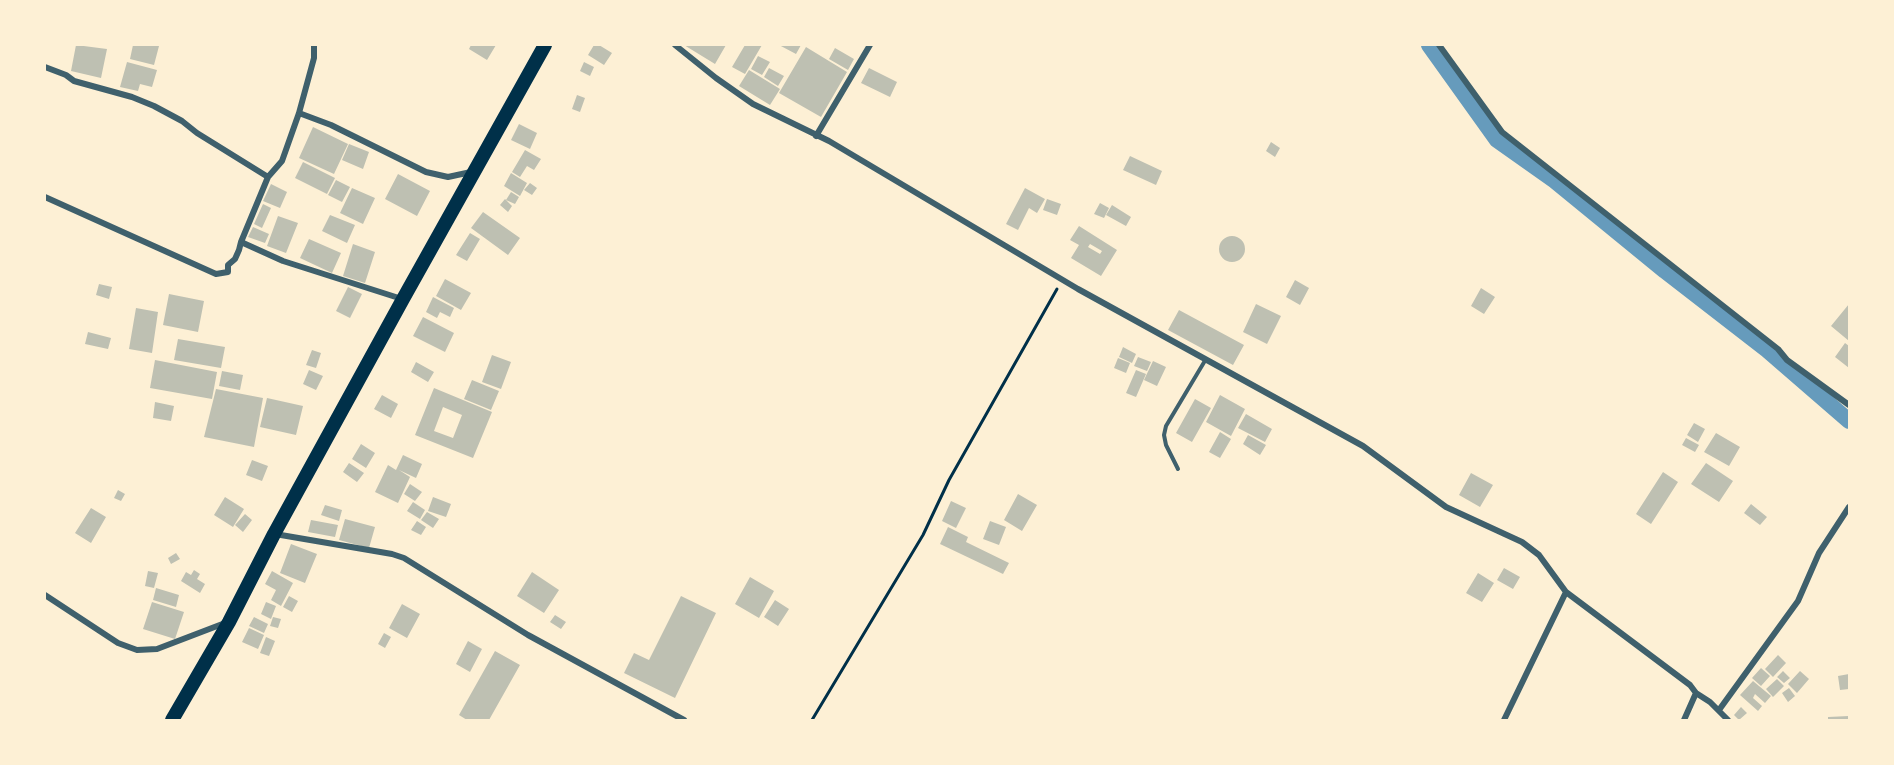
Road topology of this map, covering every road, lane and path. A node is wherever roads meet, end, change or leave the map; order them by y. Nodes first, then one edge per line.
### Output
1 (314, 45) edge
2 (545, 45) edge
3 (675, 45) edge
4 (870, 45) edge
5 (1439, 45) edge
6 (45, 67) edge
7 (299, 113) junction
8 (816, 136) junction
9 (475, 172) junction
10 (268, 177) junction
11 (45, 197) edge
12 (241, 242) junction
13 (1062, 279) junction
14 (403, 299) junction
15 (1206, 359) junction
16 (1849, 405) edge
17 (1178, 470) dead end
18 (1849, 507) edge
19 (274, 534) junction
20 (1566, 592) junction
21 (45, 595) edge
22 (229, 622) junction
23 (1696, 693) junction
24 (1719, 710) junction
25 (172, 720) edge
26 (684, 720) edge
27 (812, 720) edge
28 (1504, 720) edge
29 (1684, 720) edge
30 (1728, 720) edge

1 - 7 street
2 - 9 highway
3 - 8 street
4 - 8 street
5 - 16 street
6 - 10 street
7 - 9 street
7 - 10 street
8 - 13 street
9 - 14 highway
10 - 12 street
11 - 12 street
12 - 14 street
13 - 15 street
13 - 27 path
14 - 19 highway
15 - 17 lane
15 - 20 street
18 - 24 street
19 - 22 highway
19 - 26 street
20 - 23 street
20 - 28 street
21 - 22 street
22 - 25 highway
23 - 24 street
23 - 29 street
24 - 30 street

